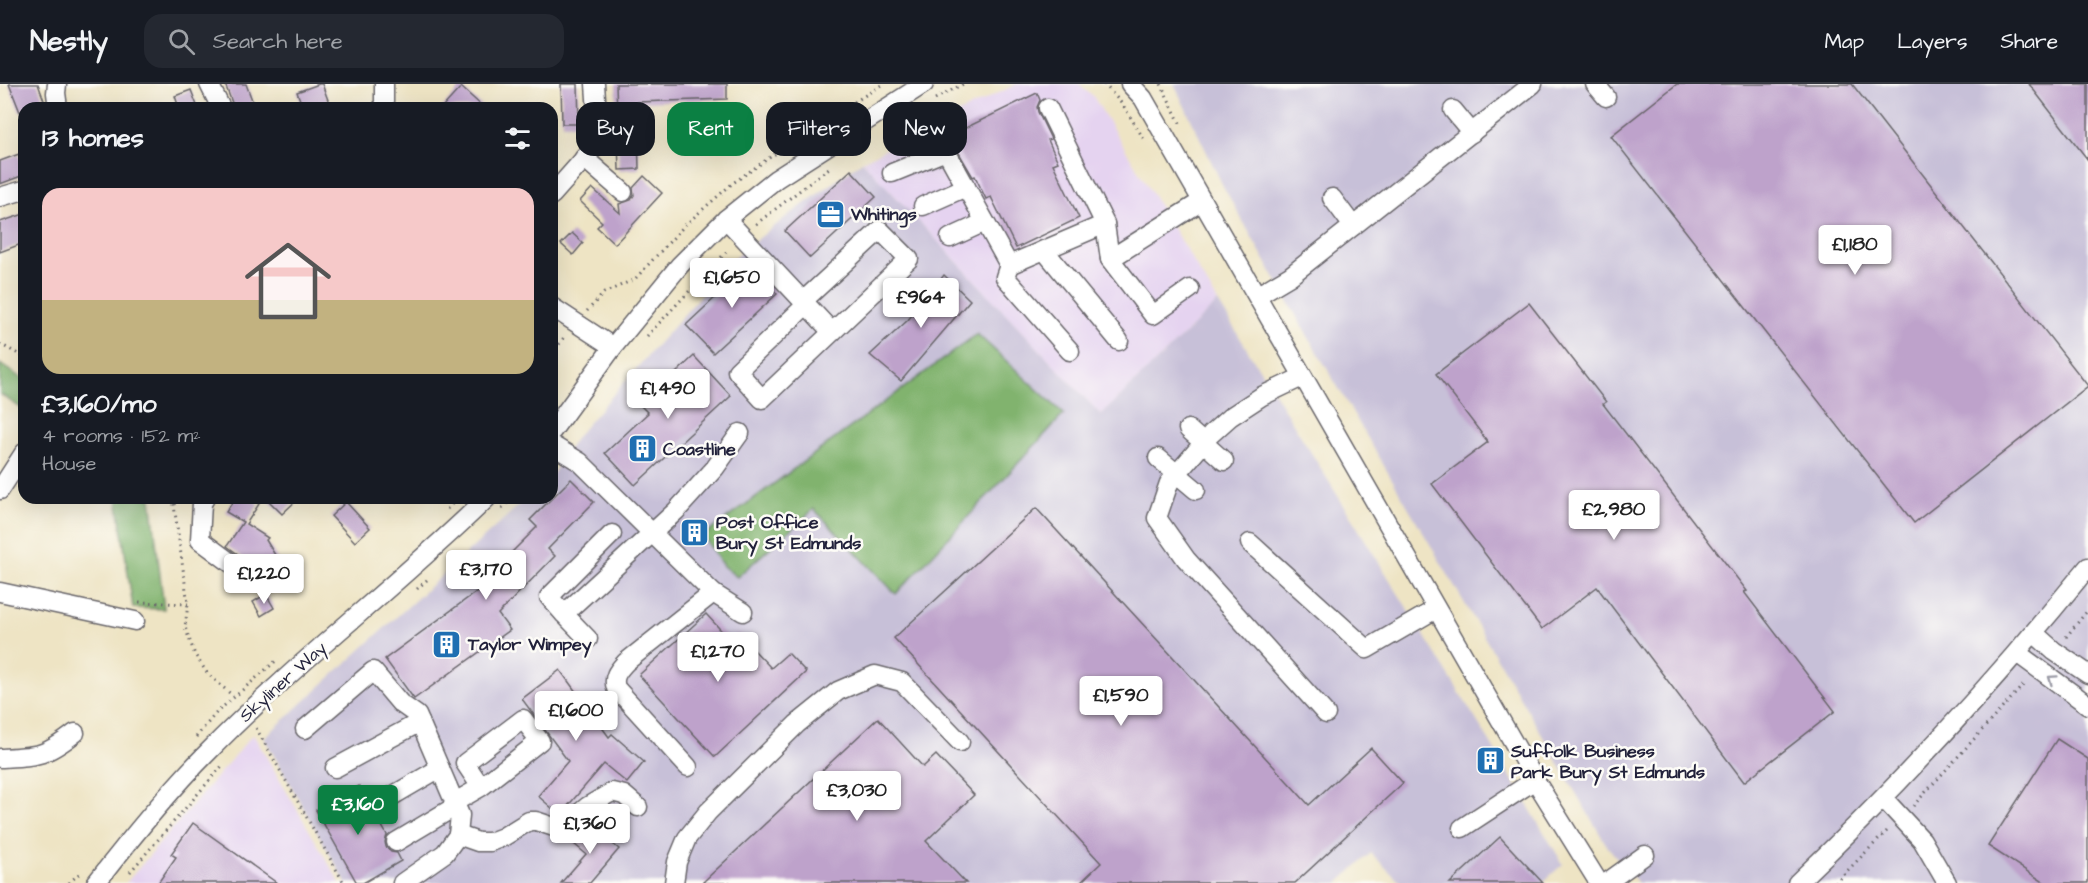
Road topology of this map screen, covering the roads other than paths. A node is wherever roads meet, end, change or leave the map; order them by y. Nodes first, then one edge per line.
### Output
1 (57, 84) edge
2 (209, 84) edge
3 (384, 84) edge
4 (596, 84) edge
5 (924, 84) edge
6 (1130, 84) edge
7 (1533, 84) edge
8 (1141, 91) edge
9 (57, 102) edge
10 (218, 102) edge
11 (384, 102) edge
12 (1048, 108) dead end
13 (1453, 110) dead end
14 (1472, 133) junction
15 (584, 158) junction
16 (892, 173) dead end
17 (558, 184) edge
18 (966, 187) junction
19 (18, 192) edge
20 (623, 192) dead end
21 (0, 197) edge
22 (1332, 198) dead end
23 (1202, 201) junction
24 (923, 206) dead end
25 (726, 219) junction
26 (985, 222) junction
27 (1105, 224) junction
28 (1353, 226) junction
29 (950, 238) dead end
30 (1044, 250) junction
31 (1110, 259) junction
32 (1009, 265) junction
33 (1190, 289) dead end
34 (1258, 295) junction
35 (805, 303) junction
36 (558, 311) edge
37 (832, 332) junction
38 (1119, 340) dead end
39 (614, 347) junction
40 (1070, 351) dead end
41 (1302, 377) junction
42 (558, 423) edge
43 (1188, 429) dead end
44 (740, 433) dead end
45 (1204, 443) junction
46 (558, 449) edge
47 (1158, 458) dead end
48 (1224, 461) dead end
49 (18, 462) edge
50 (1176, 475) junction
51 (0, 490) edge
52 (1196, 490) dead end
53 (202, 504) edge
54 (481, 504) edge
55 (651, 532) junction
56 (612, 534) dead end
57 (1250, 543) dead end
58 (2088, 567) edge
59 (239, 569) dead end
60 (0, 592) edge
61 (713, 593) junction
62 (1436, 609) junction
63 (743, 612) dead end
64 (564, 614) junction
65 (135, 621) dead end
66 (2034, 633) junction
67 (588, 639) dead end
68 (2017, 653) junction
69 (2088, 674) edge
70 (2088, 705) edge
71 (1326, 714) dead end
72 (419, 719) junction
73 (305, 729) dead end
74 (75, 733) dead end
75 (960, 742) dead end
76 (0, 758) edge
77 (688, 767) dead end
78 (335, 768) dead end
79 (440, 768) junction
80 (1535, 780) junction
81 (481, 787) dead end
82 (1884, 799) junction
83 (456, 804) junction
84 (375, 806) dead end
85 (638, 807) dead end
86 (1462, 828) dead end
87 (458, 835) junction
88 (396, 842) dead end
89 (1645, 855) dead end
90 (408, 881) edge
91 (96, 883) edge
92 (674, 883) edge
93 (1599, 883) edge
94 (1606, 883) edge
95 (1797, 883) edge
96 (1947, 883) edge

1 - 9 street
2 - 10 street
3 - 11 street
4 - 15 street
5 - 25 street
6 - 8 street
7 - 14 street
8 - 23 street
12 - 27 street
13 - 14 street
14 - 28 street
15 - 17 street
15 - 20 street
16 - 18 street
18 - 24 street
18 - 26 street
19 - 21 street
22 - 28 street
23 - 31 street
23 - 34 street
25 - 35 street
25 - 39 street
26 - 29 street
26 - 32 street
27 - 30 street
27 - 31 street
28 - 34 street
30 - 32 street
30 - 38 street
31 - 33 street
32 - 40 street
34 - 41 street
35 - 37 street
35 - 37 street
35 - 37 street
36 - 39 street
39 - 42 street
41 - 45 street
41 - 62 street
43 - 45 street
44 - 55 street
45 - 48 street
45 - 50 street
46 - 55 street
47 - 50 street
49 - 51 street
50 - 52 street
50 - 71 street
53 - 59 street
54 - 91 street, Skyliner Way
55 - 61 street
55 - 64 street
56 - 64 street
57 - 62 street
58 - 66 street
60 - 65 street
61 - 63 street
61 - 77 street
62 - 80 street
64 - 67 street
66 - 68 street
66 - 69 street
70 -> 68 street
68 - 82 street
72 - 73 street
72 - 78 street
72 - 79 street
74 - 76 street
75 - 92 street
79 - 83 street
79 - 84 street
80 - 86 street
80 - 93 street
81 - 83 street
82 - 95 street
82 - 96 street
83 - 87 street
83 - 88 street
85 - 87 street
87 - 90 street
89 - 94 street

